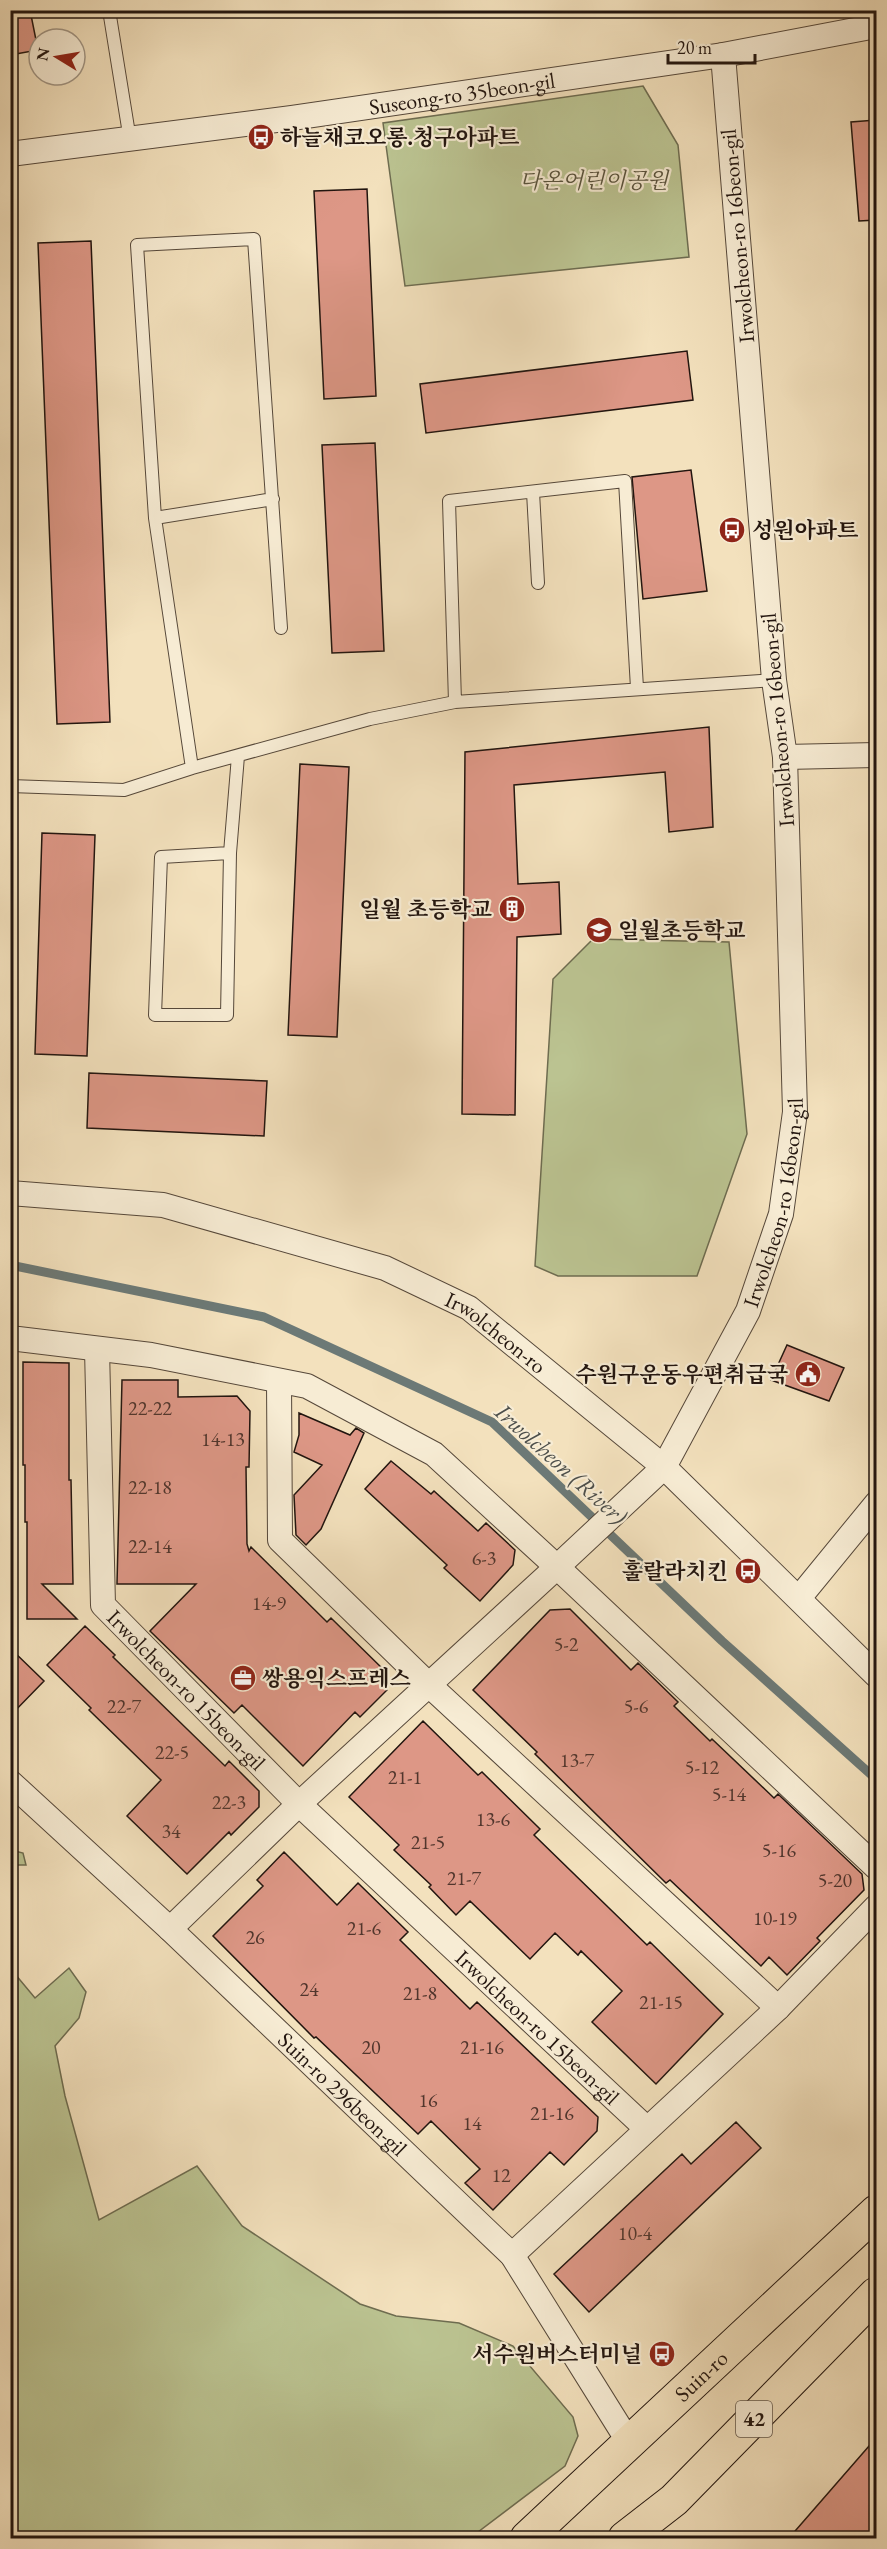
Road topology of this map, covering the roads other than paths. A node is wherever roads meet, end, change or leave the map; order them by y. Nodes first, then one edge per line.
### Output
1 (109, 10) edge
2 (876, 26) edge
3 (723, 55) junction
4 (130, 140) junction
5 (10, 154) edge
6 (534, 492) junction
7 (273, 499) junction
8 (155, 518) junction
9 (538, 583) dead end
10 (281, 628) dead end
11 (774, 680) junction
12 (637, 688) junction
13 (455, 702) junction
14 (876, 755) edge
15 (238, 756) junction
16 (785, 757) junction
17 (192, 768) junction
18 (10, 786) edge
19 (230, 853) junction
20 (10, 1193) edge
21 (10, 1338) edge
22 (97, 1348) junction
23 (279, 1381) junction
24 (664, 1467) junction
25 (876, 1504) edge
26 (557, 1567) junction
27 (799, 1598) junction
28 (876, 1675) edge
29 (429, 1685) junction
30 (10, 1782) edge
31 (298, 1804) junction
32 (876, 1867) edge
33 (876, 1907) edge
34 (170, 1929) junction
35 (778, 2008) junction
36 (647, 2129) junction
37 (876, 2212) edge
38 (512, 2255) junction
39 (876, 2294) edge
40 (630, 2444) junction
41 (527, 2538) edge
42 (625, 2538) edge

1 - 4 lane
2 - 3 street, Suseong-ro 35beon-gil
3 - 4 street, Suseong-ro 35beon-gil
3 - 11 street, Irwolcheon-ro 16beon-gil
4 - 5 street, Suseong-ro 35beon-gil
6 - 9 lane
6 - 12 lane
6 - 13 lane
7 - 8 lane
7 - 8 lane
7 - 10 lane
8 - 17 lane
11 - 12 lane
11 - 16 street, Irwolcheon-ro 16beon-gil
12 - 13 lane
13 - 15 lane
14 - 16 street
15 - 17 lane
15 - 19 lane
16 - 24 street, Irwolcheon-ro 16beon-gil
17 - 18 lane
19 - 19 lane
20 - 24 street, Irwolcheon-ro
21 - 22 street
22 - 23 street
22 - 31 street, Irwolcheon-ro 15beon-gil
23 - 26 street
23 - 29 street
24 - 26 street
24 - 27 street, Irwolcheon-ro
25 - 27 street
26 - 29 street
26 - 32 street
27 - 28 street, Irwolcheon-ro
29 - 31 street
29 - 35 street
30 - 34 street, Suin-ro 296beon-gil
31 - 34 street
31 - 36 street, Irwolcheon-ro 15beon-gil
33 - 35 street
34 - 38 street, Suin-ro 296beon-gil
35 - 36 street
36 - 38 street
37 - 40 main road, Suin-ro
38 - 40 street, Suin-ro 296beon-gil
39 - 42 main road, 42
40 - 41 main road, Suin-ro

